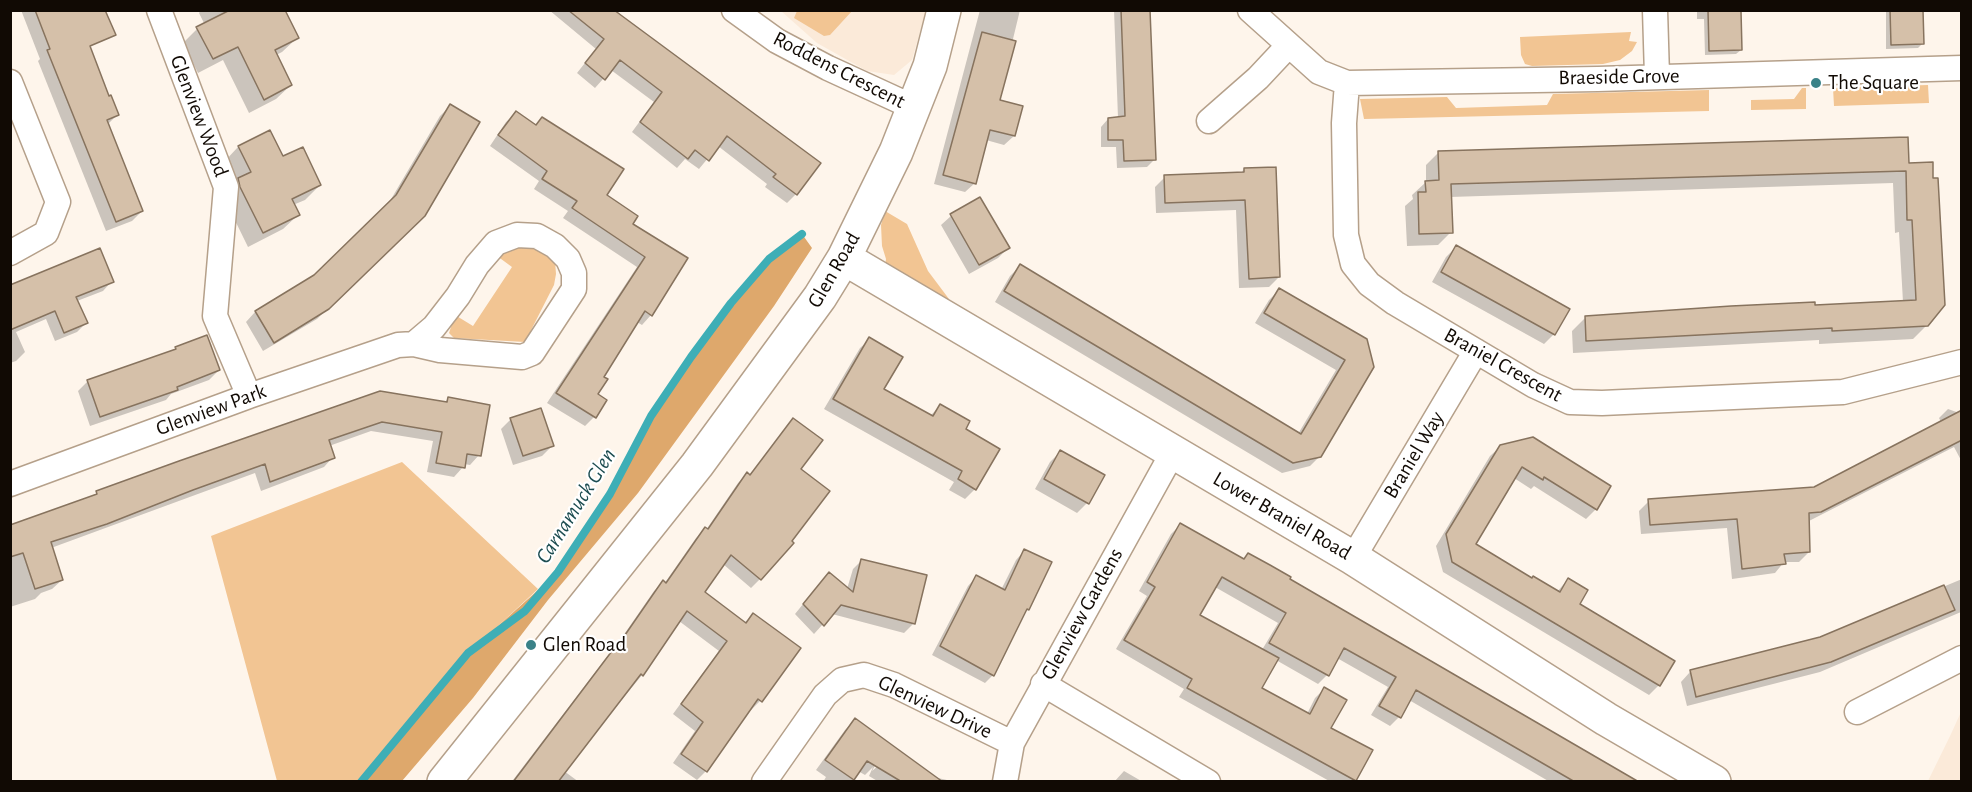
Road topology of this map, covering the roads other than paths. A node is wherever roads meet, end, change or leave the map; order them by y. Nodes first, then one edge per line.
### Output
1 (159, 10) edge
2 (734, 10) edge
3 (944, 10) edge
4 (1250, 10) edge
5 (1655, 10) edge
6 (1288, 46) junction
7 (1962, 68) edge
8 (1657, 76) junction
9 (10, 82) edge
10 (1347, 83) junction
11 (915, 108) junction
12 (1209, 121) dead end
13 (10, 253) edge
14 (844, 258) junction
15 (414, 344) junction
16 (1476, 351) junction
17 (1962, 362) edge
18 (249, 396) junction
19 (1173, 452) junction
20 (10, 484) edge
21 (1353, 558) junction
22 (1962, 658) edge
23 (1043, 684) junction
24 (1857, 712) dead end
25 (1012, 743) junction
26 (444, 782) edge
27 (764, 782) edge
28 (1005, 782) edge
29 (1208, 782) edge
30 (1714, 782) edge

1 - 18 street, Glenview Wood
2 - 11 street, Roddens Crescent
3 - 11 street, Glen Road
4 - 6 street, Braeside Grove
5 - 8 street
6 - 10 street, Braeside Grove
6 - 12 street
7 - 8 street, Braeside Grove
8 - 10 street, Braeside Grove
9 - 13 street
10 - 16 street, Braniel Crescent
11 - 14 street, Glen Road
14 - 19 street, Lower Braniel Road
14 - 26 street, Glen Road
15 - 15 street, Glenview Park
15 - 18 street, Glenview Park
16 - 17 street, Braniel Crescent
16 - 21 street, Braniel Way
18 - 20 street, Glenview Park
19 - 21 street, Lower Braniel Road
19 - 23 street, Glenview Gardens
21 - 30 street, Lower Braniel Road
22 - 24 street
23 - 25 street, Glenview Gardens
23 - 29 street
25 - 27 street, Glenview Drive
25 - 28 street, Glenview Gardens

